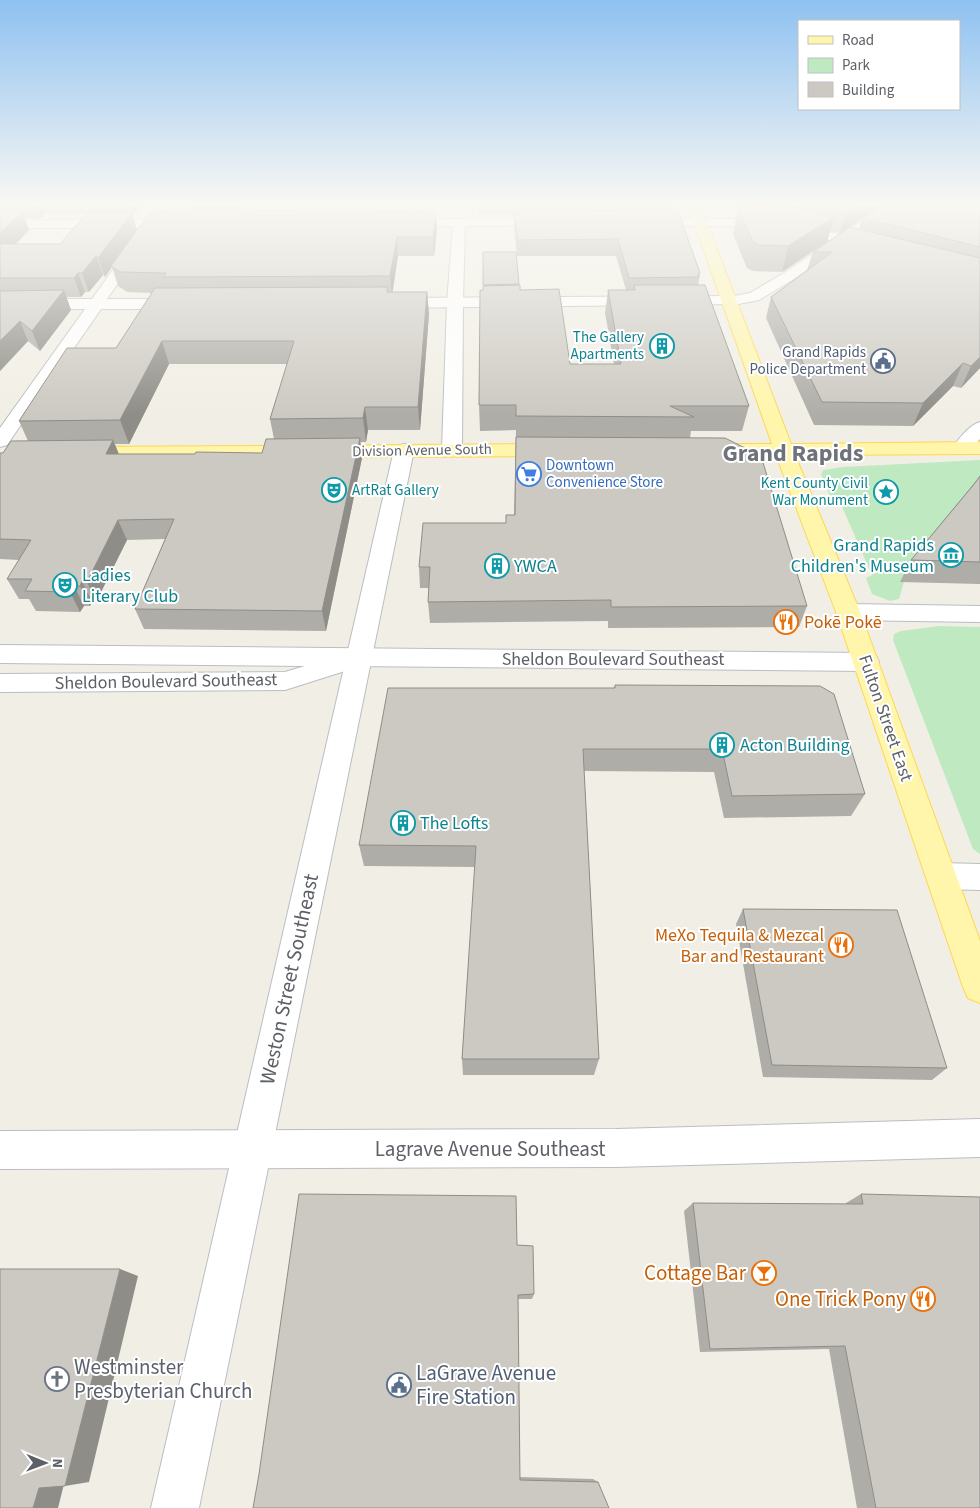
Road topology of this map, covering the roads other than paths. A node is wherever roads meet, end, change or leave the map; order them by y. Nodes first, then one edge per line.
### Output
1 (116, 275) edge
2 (456, 275) edge
3 (719, 275) edge
4 (790, 275) edge
5 (728, 301) junction
6 (378, 303) edge
7 (454, 303) junction
8 (0, 304) edge
9 (96, 304) junction
10 (200, 304) edge
11 (980, 428) edge
12 (0, 441) edge
13 (971, 448) edge
14 (452, 449) junction
15 (404, 450) junction
16 (577, 450) edge
17 (694, 450) edge
18 (784, 451) junction
19 (67, 453) edge
20 (848, 612) junction
21 (980, 614) edge
22 (0, 654) edge
23 (359, 658) junction
24 (867, 662) junction
25 (0, 683) edge
26 (941, 876) junction
27 (980, 877) edge
28 (980, 987) edge
29 (980, 1138) edge
30 (0, 1150) edge
31 (252, 1150) junction
32 (175, 1508) edge

1 - 9 street
2 - 7 street
3 - 5 main road, Fulton Street East
4 - 5 street
5 - 7 street
5 - 18 main road, Fulton Street East
6 - 7 street
7 - 14 street
8 - 9 street
9 - 10 street
9 - 12 street
11 - 13 street
13 - 18 main road
14 - 15 main road, Division Avenue South
14 - 16 main road, Division Avenue South
15 - 19 main road, Division Avenue South
15 - 23 street, Weston Street Southeast
17 - 18 main road
18 - 20 main road, Fulton Street East
20 - 21 street
20 - 24 main road, Fulton Street East
22 - 23 street, Sheldon Boulevard Southeast
23 - 24 street, Sheldon Boulevard Southeast
23 - 25 street, Sheldon Boulevard Southeast
23 - 31 street, Weston Street Southeast
24 - 26 main road, Fulton Street East
26 - 27 street
26 - 28 main road, Fulton Street East
29 - 31 street, Lagrave Avenue Southeast
30 - 31 street, Lagrave Avenue Southeast
31 - 32 street, Weston Street Southeast

